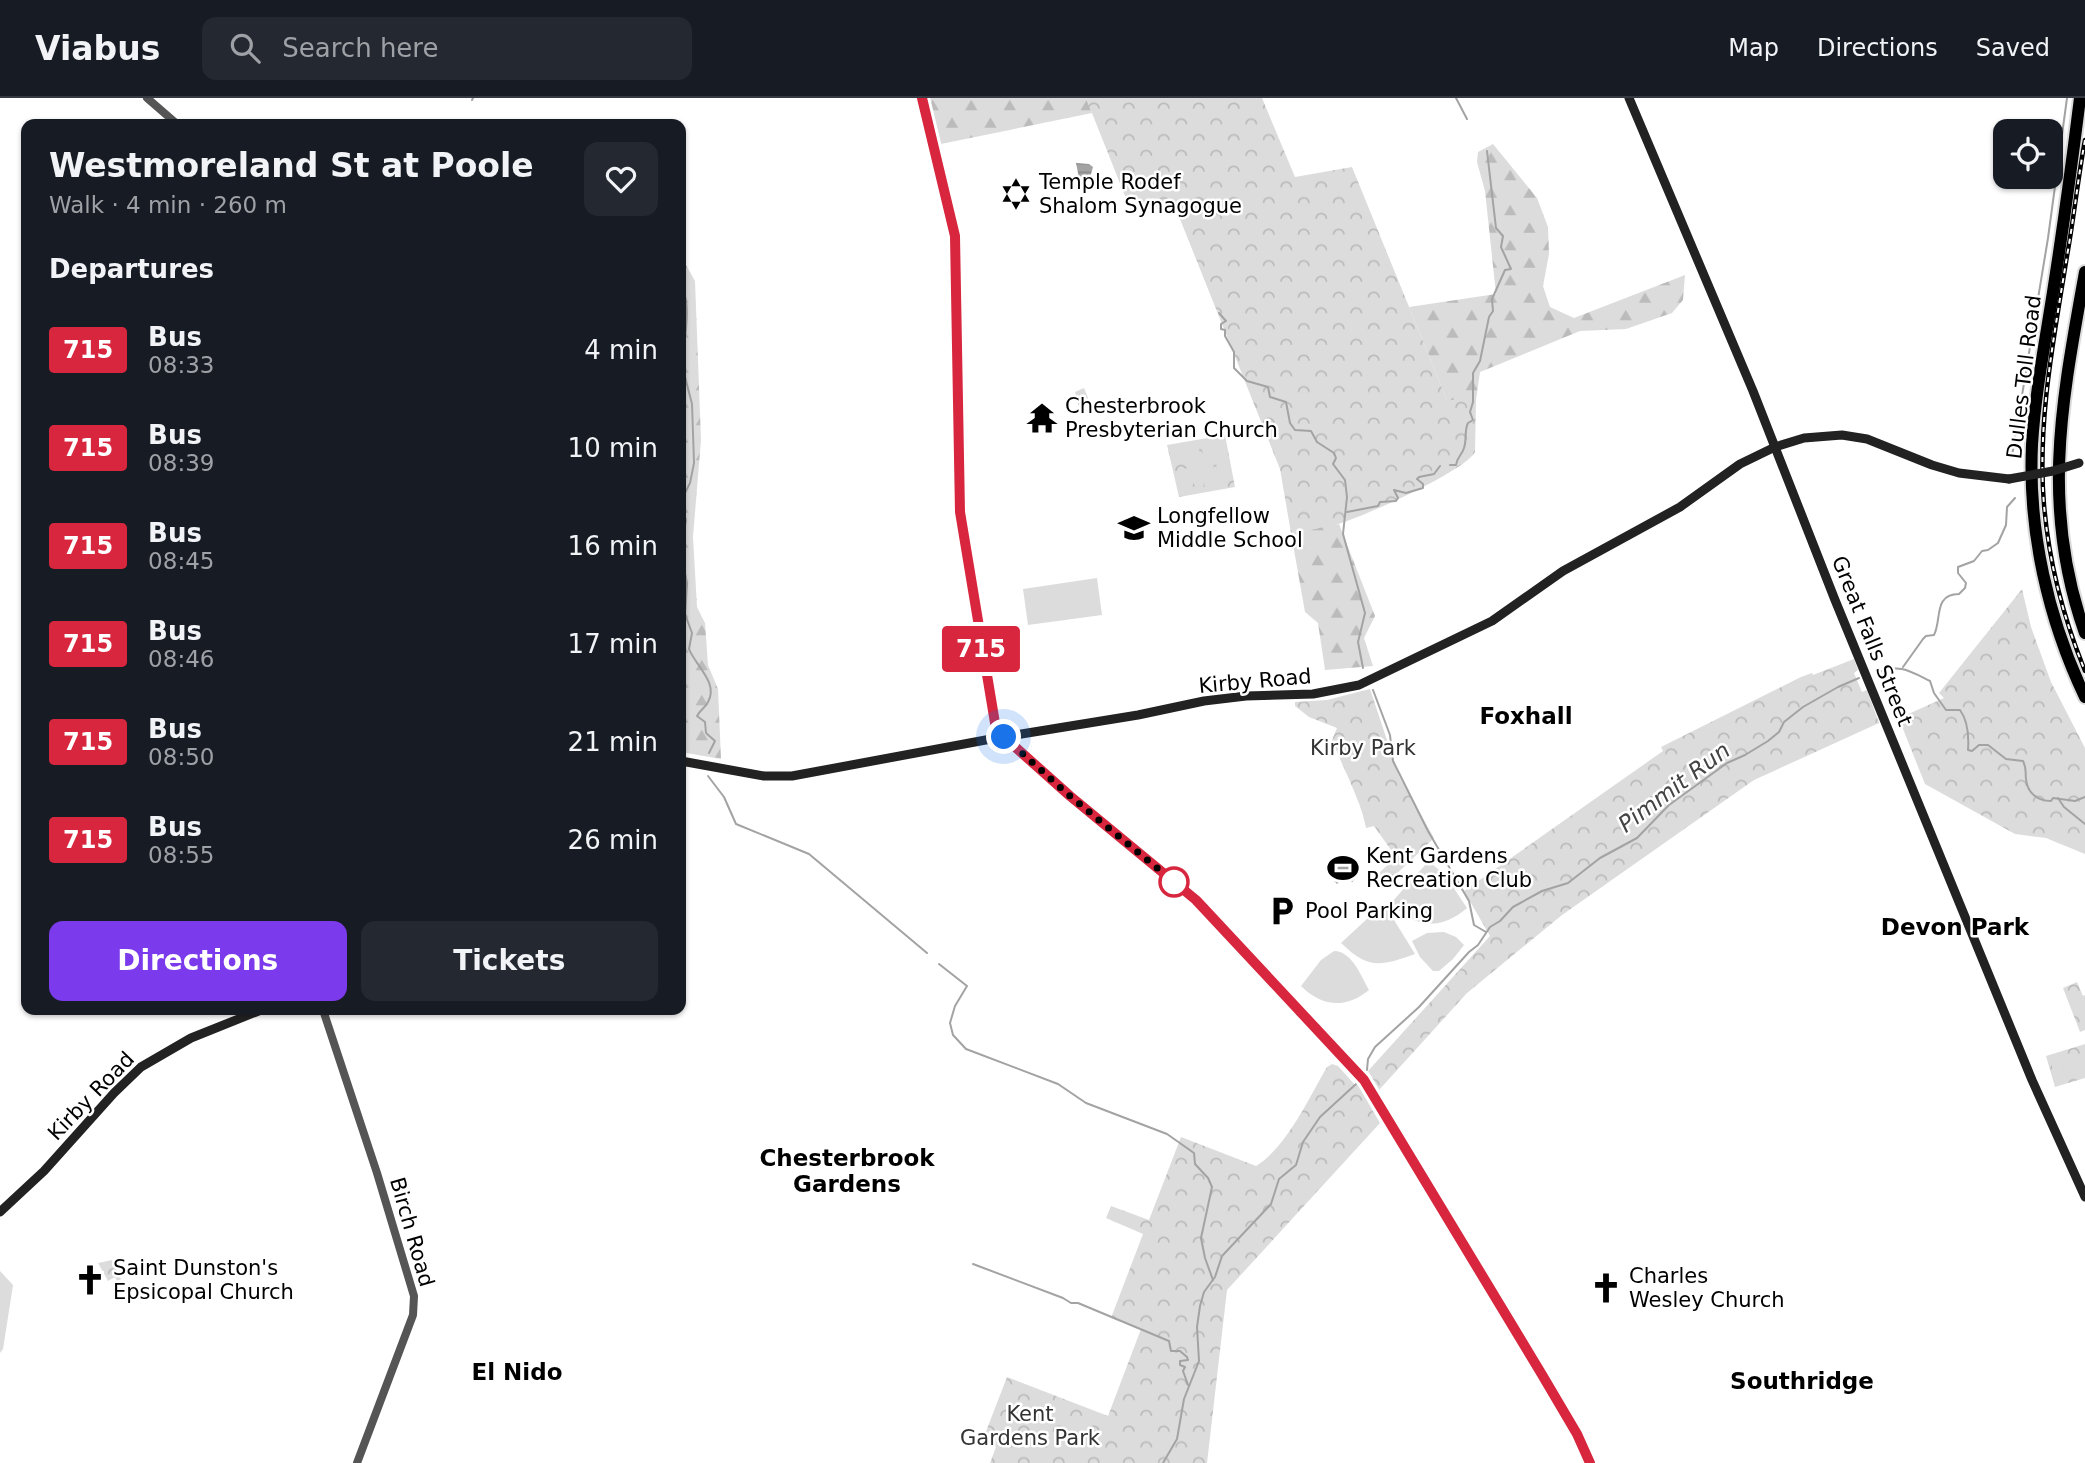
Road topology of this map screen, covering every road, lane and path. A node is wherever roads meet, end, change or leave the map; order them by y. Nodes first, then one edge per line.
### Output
1 (147, 98) edge
2 (922, 98) edge
3 (1629, 98) edge
4 (2080, 98) edge
5 (171, 119) edge
6 (2085, 272) edge
7 (1775, 447) junction
8 (2082, 461) edge
9 (2085, 633) edge
10 (2085, 696) edge
11 (1004, 737) junction
12 (686, 762) edge
13 (248, 1015) edge
14 (325, 1015) edge
15 (2085, 1197) edge
16 (0, 1212) edge
17 (357, 1463) edge
18 (1591, 1463) edge

1 - 5 street
2 - 11 main road
3 - 7 main road, Great Falls Street
4 - 10 highway, Dulles Toll Road
6 - 9 highway, Dulles Toll Road
7 - 8 main road, Kirby Road, bridge
7 - 11 main road, Kirby Road
7 - 15 main road, Great Falls Street
11 - 12 main road, Kirby Road
11 - 18 main road
13 - 16 main road, Kirby Road
14 - 17 street, Birch Road

